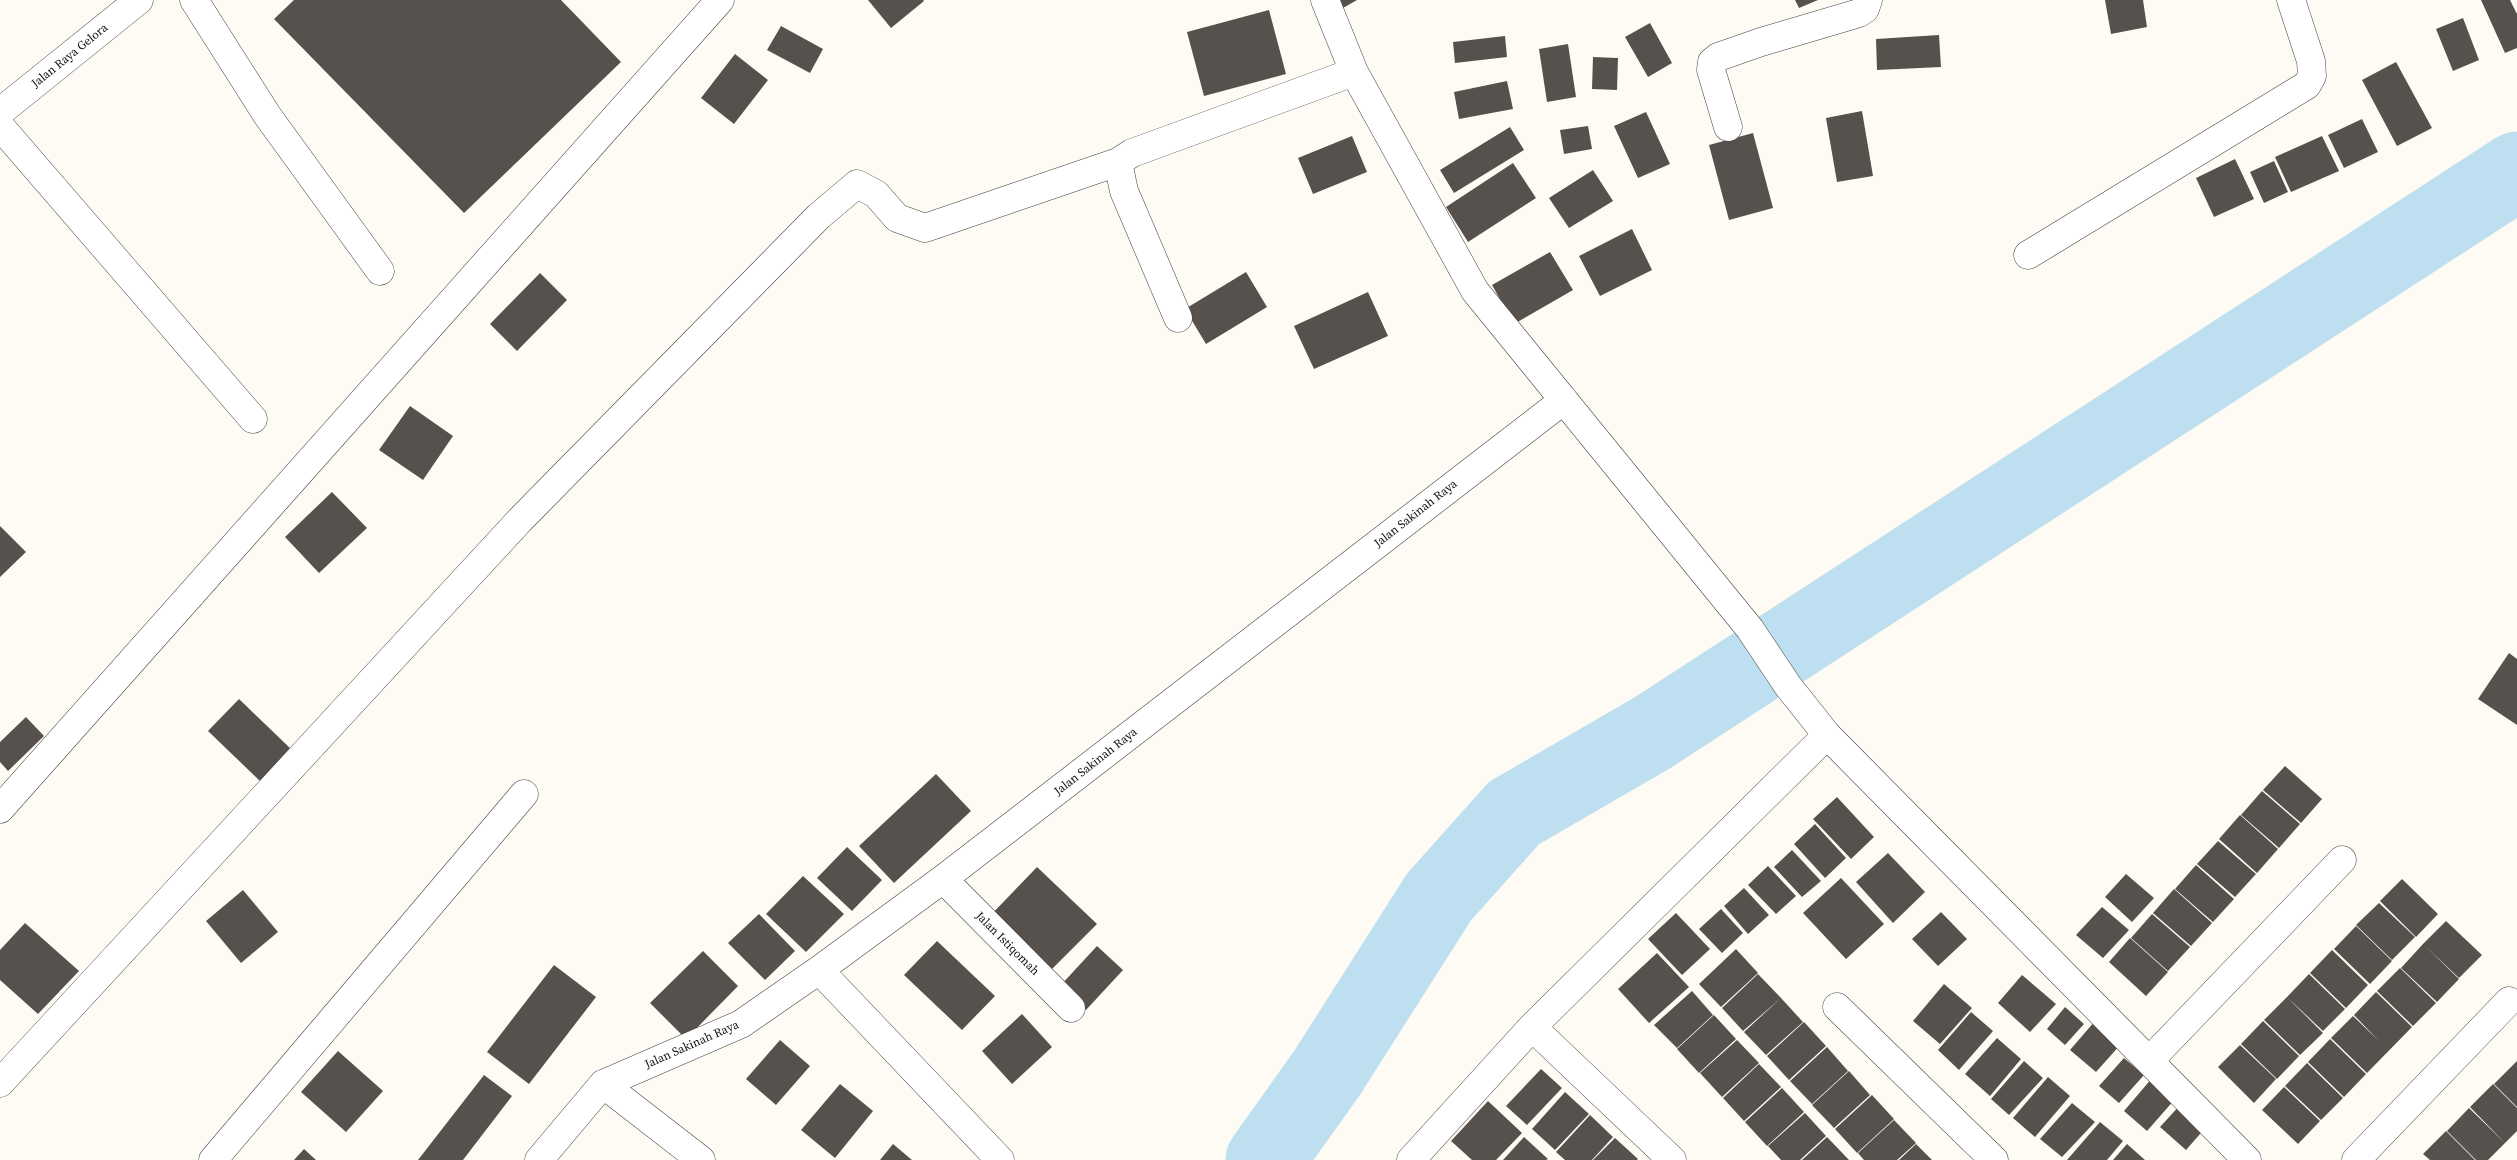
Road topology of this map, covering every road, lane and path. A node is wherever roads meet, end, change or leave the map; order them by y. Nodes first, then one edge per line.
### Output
1 (139, 0) edge
2 (194, 0) edge
3 (720, 0) edge
4 (1325, 0) edge
5 (1868, 0) edge
6 (2291, 0) edge
7 (1354, 72) junction
8 (0, 112) edge
9 (0, 126) edge
10 (1728, 127) dead end
11 (1118, 162) junction
12 (2028, 255) dead end
13 (380, 271) dead end
14 (1178, 318) dead end
15 (1564, 400) junction
16 (253, 419) dead end
17 (1827, 735) junction
18 (524, 794) dead end
19 (0, 809) edge
20 (2342, 860) dead end
21 (943, 880) junction
22 (819, 970) junction
23 (2510, 1001) dead end
24 (1837, 1007) dead end
25 (1071, 1008) dead end
26 (1532, 1027) junction
27 (2149, 1061) junction
28 (0, 1083) edge
29 (604, 1084) junction
30 (213, 1160) edge
31 (540, 1160) edge
32 (701, 1160) edge
33 (1000, 1160) edge
34 (1411, 1160) edge
35 (1672, 1160) edge
36 (1994, 1160) edge
37 (2247, 1160) edge
38 (2356, 1160) edge

1 - 8 street, Jalan Raya Gelora
2 - 13 street
3 - 19 street
4 - 7 street
5 - 10 street
6 - 12 street
7 - 11 street
7 - 15 street
9 - 16 street
11 - 14 street
11 - 28 street
15 - 17 street
15 - 21 street, Jalan Sakinah Raya
17 - 26 street
17 - 27 street
18 - 30 street
20 - 27 street
21 - 22 street, Jalan Sakinah Raya
21 - 25 street, Jalan Istiqomah
22 - 29 street, Jalan Sakinah Raya
22 - 33 street
23 - 38 street
24 - 36 street
26 - 34 street
26 - 35 street
27 - 37 street
29 - 31 street
29 - 32 street

